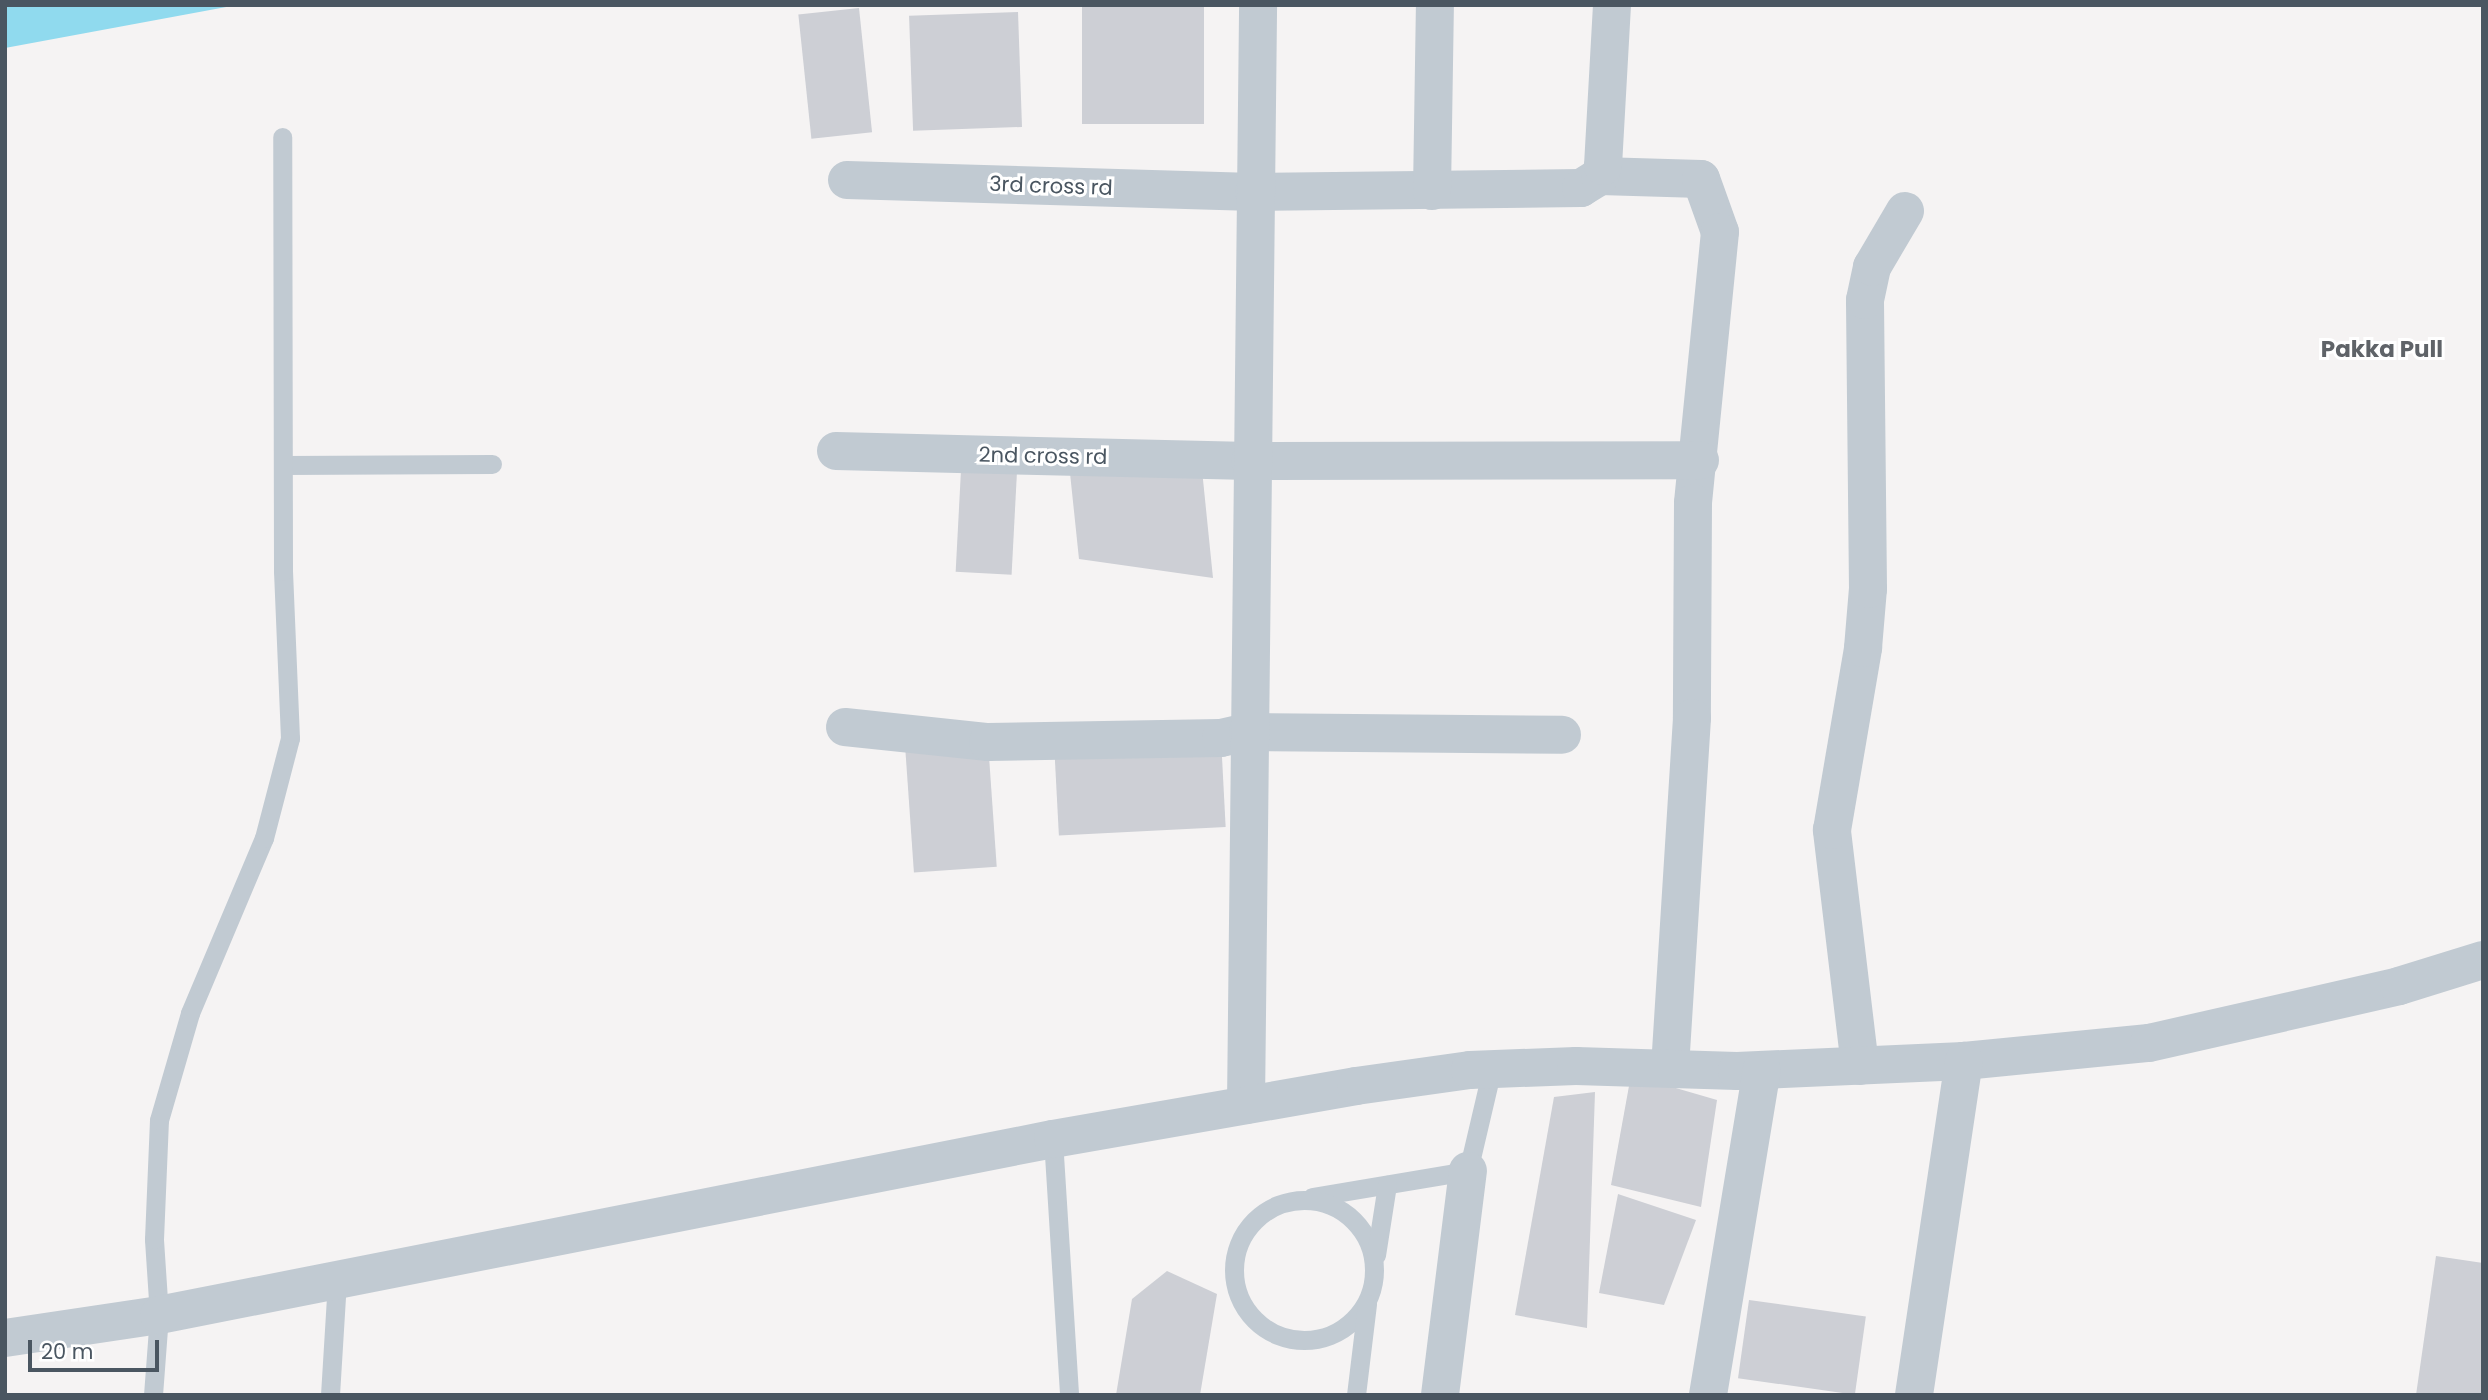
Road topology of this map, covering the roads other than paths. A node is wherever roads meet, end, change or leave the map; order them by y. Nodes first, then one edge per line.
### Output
1 (1258, 5) edge
2 (1435, 5) edge
3 (1612, 5) edge
4 (282, 137) dead end
5 (1600, 176) junction
6 (847, 180) dead end
7 (1432, 191) junction
8 (1254, 192) junction
9 (1905, 211) dead end
10 (836, 451) dead end
11 (1700, 460) junction
12 (1250, 461) junction
13 (492, 464) dead end
14 (284, 465) junction
15 (845, 727) dead end
16 (1248, 733) junction
17 (1562, 735) dead end
18 (2483, 960) edge
19 (1964, 1061) junction
20 (1860, 1066) junction
21 (1670, 1067) junction
22 (1492, 1069) junction
23 (1762, 1070) junction
24 (1246, 1105) junction
25 (1053, 1139) junction
26 (1468, 1171) junction
27 (1387, 1185) junction
28 (1293, 1199) junction
29 (1375, 1259) junction
30 (337, 1280) junction
31 (1367, 1303) junction
32 (159, 1315) junction
33 (5, 1338) edge
34 (153, 1395) edge
35 (330, 1395) edge
36 (1069, 1395) edge
37 (1356, 1395) edge
38 (1440, 1395) edge
39 (1708, 1395) edge
40 (1914, 1395) edge

1 - 8 street
2 - 7 street
3 - 5 street
4 - 14 lane
5 - 7 street, 3rd cross rd
5 - 11 street
6 - 8 street, 3rd cross rd
7 - 8 street, 3rd cross rd
8 - 12 street
9 - 20 street
10 - 12 street, 2nd cross rd
11 - 12 street, 2nd cross rd
11 - 21 street
12 - 16 street
13 - 14 lane
14 - 32 lane
15 - 16 street
16 - 17 street
16 - 24 street
18 - 19 street
19 - 20 street
19 - 40 street
20 - 23 street
21 - 22 street
21 - 23 street
22 - 24 street
22 - 26 lane
23 - 39 street
24 - 25 street
25 - 30 street
25 - 36 lane
26 - 27 lane
26 - 38 street
27 - 28 lane
27 - 29 lane
28 - 29 lane
28 - 31 lane
29 - 31 lane
30 - 32 street
30 - 35 lane
31 - 37 lane
32 - 33 street
32 - 34 lane

